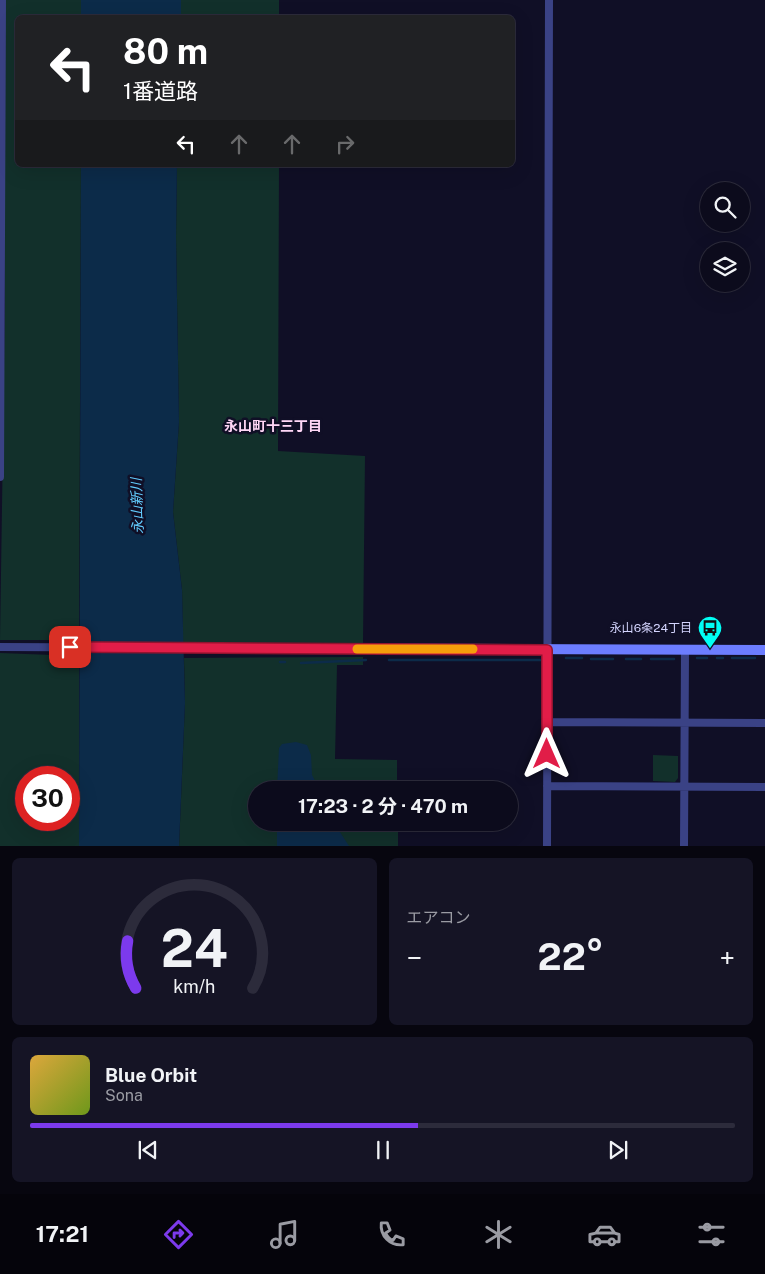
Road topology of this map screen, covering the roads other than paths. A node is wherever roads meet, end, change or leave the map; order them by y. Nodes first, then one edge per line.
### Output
1 (2, 0) edge
2 (549, 0) edge
3 (0, 477) edge
4 (0, 647) edge
5 (229, 648) joint
6 (547, 650) junction
7 (685, 650) junction
8 (765, 650) edge
9 (548, 722) junction
10 (685, 722) junction
11 (765, 723) edge
12 (547, 786) junction
13 (684, 786) junction
14 (765, 787) edge
15 (547, 846) edge
16 (684, 846) edge

1 - 3 street
2 - 6 street
4 - 5 street
5 - 6 street
6 - 7 street
6 - 9 street
7 - 8 street
7 - 10 street
9 - 10 street
9 - 12 street
10 - 11 street
10 - 13 street
12 - 13 street
12 - 15 street
13 - 14 street
13 - 16 street

